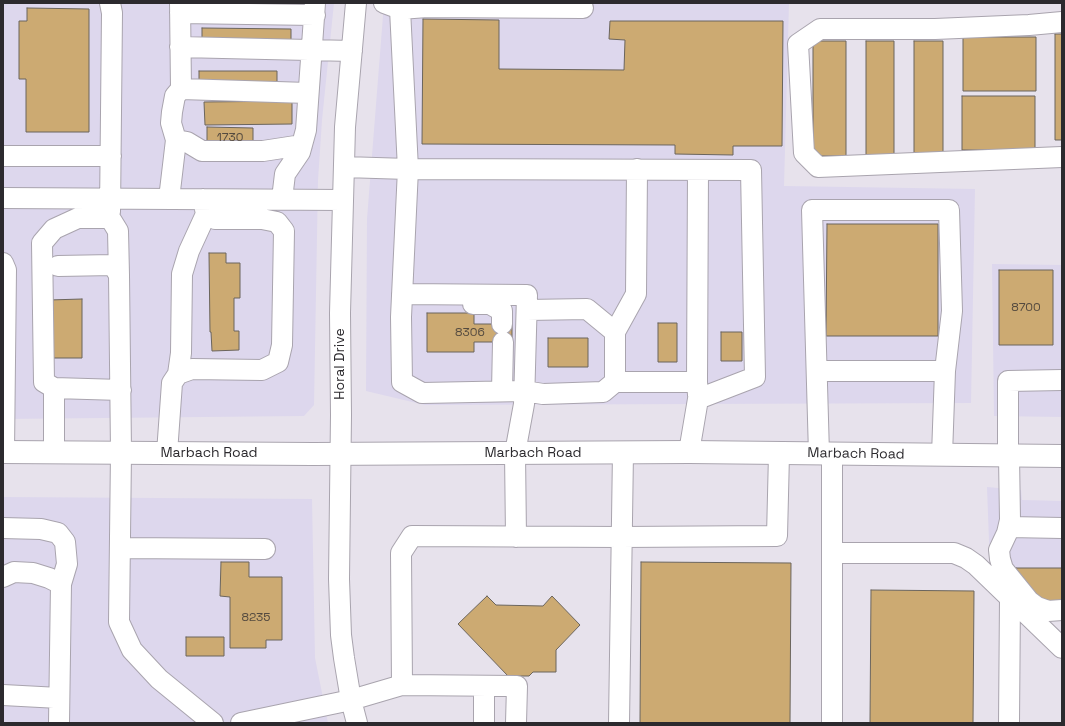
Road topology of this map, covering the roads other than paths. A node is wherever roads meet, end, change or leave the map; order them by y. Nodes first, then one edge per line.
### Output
1 (110, 3) edge
2 (356, 3) edge
3 (392, 6) edge
4 (180, 8) edge
5 (583, 8) dead end
6 (315, 9) edge
7 (1062, 22) edge
8 (180, 47) junction
9 (312, 50) junction
10 (352, 51) junction
11 (181, 89) junction
12 (308, 93) junction
13 (176, 140) junction
14 (302, 146) junction
15 (3, 156) edge
16 (112, 156) junction
17 (1062, 157) edge
18 (344, 167) junction
19 (408, 169) junction
20 (637, 169) junction
21 (698, 170) junction
22 (3, 198) edge
23 (112, 199) junction
24 (169, 199) junction
25 (282, 199) junction
26 (343, 200) junction
27 (204, 206) junction
28 (110, 218) junction
29 (58, 266) dead end
30 (4, 268) edge
31 (119, 274) junction
32 (409, 294) junction
33 (527, 310) junction
34 (615, 332) junction
35 (817, 371) junction
36 (945, 371) junction
37 (178, 374) junction
38 (1062, 380) edge
39 (615, 382) junction
40 (54, 388) junction
41 (4, 389) edge
42 (121, 390) junction
43 (524, 390) junction
44 (698, 390) junction
45 (502, 391) junction
46 (3, 452) edge
47 (54, 452) junction
48 (121, 452) junction
49 (623, 452) junction
50 (689, 452) junction
51 (167, 453) junction
52 (515, 453) junction
53 (340, 454) junction
54 (779, 454) junction
55 (826, 454) junction
56 (942, 455) junction
57 (1009, 456) junction
58 (1062, 456) edge
59 (1009, 527) junction
60 (3, 528) edge
61 (1062, 528) edge
62 (516, 537) junction
63 (622, 537) junction
64 (120, 548) junction
65 (265, 549) dead end
66 (832, 553) junction
67 (3, 576) edge
68 (61, 584) junction
69 (1010, 598) junction
70 (1062, 610) edge
71 (1062, 648) edge
72 (402, 685) junction
73 (484, 686) junction
74 (3, 695) edge
75 (59, 698) junction
76 (351, 700) junction
77 (59, 723) edge
78 (213, 723) edge
79 (241, 723) edge
80 (357, 723) edge
81 (484, 723) edge
82 (516, 723) edge
83 (619, 723) edge
84 (832, 723) edge
85 (1009, 723) edge

1 - 16 street
2 - 10 street, Horal Drive
3 - 5 street
3 - 19 street
4 - 6 street
4 - 8 street
6 - 9 street
7 - 17 street
8 - 9 street
8 - 11 street
9 - 10 street
9 - 12 street
10 - 18 street, Horal Drive
11 - 12 street
11 - 13 street
12 - 14 street
13 - 14 street
13 - 24 street
14 - 25 street
15 - 16 street
16 - 23 street
18 - 19 street
18 - 26 street, Horal Drive
19 - 20 street
19 - 32 street
20 - 21 street
20 - 34 street
21 - 44 street
21 - 44 street
22 - 23 street
23 - 24 street
23 - 28 street
24 - 27 street
25 - 26 street
25 - 27 street
26 - 53 street, Horal Drive
27 - 37 street
27 - 37 street
28 - 31 street
28 - 40 street
29 - 31 street
30 - 41 street
31 - 42 street
32 - 33 street
32 - 45 street
32 - 45 street
33 - 34 street
33 - 43 street
34 - 39 street
35 - 36 street
35 - 36 street
35 - 55 street
36 - 56 street
37 - 51 street
38 - 57 street
39 - 43 street
39 - 44 street
40 - 42 street
40 - 47 street
41 - 46 street
42 - 48 street
43 - 45 street
43 - 52 street
44 - 50 street
46 - 47 main road, Marbach Road
47 - 48 main road, Marbach Road
48 - 51 main road, Marbach Road
48 - 64 street
49 - 50 main road, Marbach Road
49 - 52 main road, Marbach Road
49 - 63 street
50 - 54 main road, Marbach Road
51 - 53 main road, Marbach Road
52 - 53 main road, Marbach Road
52 - 62 street
53 - 76 street, Horal Drive
54 - 55 main road, Marbach Road
54 - 63 street
55 - 56 main road, Marbach Road
55 - 66 street
56 - 57 main road, Marbach Road
57 - 58 main road, Marbach Road
57 - 59 street
59 - 61 street
59 - 70 street
60 - 68 street
62 - 63 street
62 - 72 street
63 - 83 street
64 - 65 street
64 - 78 street
66 - 69 street
66 - 84 street
67 - 68 street
68 - 75 street
69 - 71 street
69 - 85 street
72 - 73 street
72 - 76 street
73 - 81 street
73 - 82 street
74 - 75 street
75 - 77 street
76 - 79 street
76 - 80 street, Horal Drive

